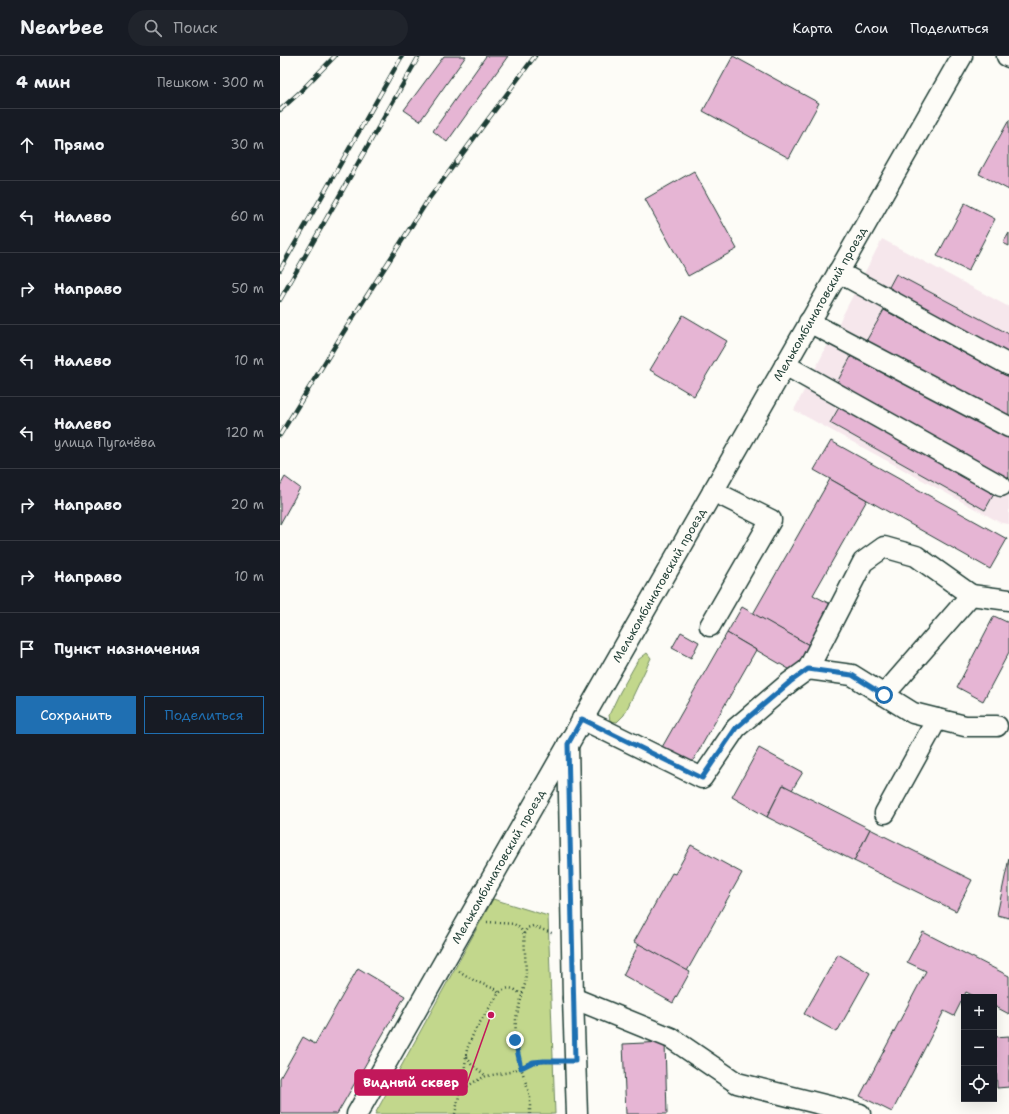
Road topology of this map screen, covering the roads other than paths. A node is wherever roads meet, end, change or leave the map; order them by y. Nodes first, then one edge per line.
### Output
1 (962, 56) edge
2 (838, 272) junction
3 (809, 322) junction
4 (785, 365) junction
5 (1009, 365) edge
6 (1009, 427) edge
7 (1001, 486) dead end
8 (713, 491) junction
9 (971, 595) junction
10 (1009, 600) edge
11 (710, 626) dead end
12 (808, 669) junction
13 (884, 695) junction
14 (582, 719) junction
15 (937, 719) junction
16 (997, 726) dead end
17 (568, 744) junction
18 (885, 813) dead end
19 (573, 998) junction
20 (357, 1114) edge
21 (577, 1114) edge
22 (860, 1114) edge

1 - 2 street, Мелькомбинатовский проезд
2 - 3 street, Мелькомбинатовский проезд
2 - 5 street
3 - 4 street, Мелькомбинатовский проезд
3 - 6 street
4 - 7 street
4 - 8 street, Мелькомбинатовский проезд
8 - 11 street
8 - 14 street, Мелькомбинатовский проезд
9 - 10 street
9 - 12 street
9 - 13 street
12 - 13 street
12 - 14 street
13 - 15 street
14 - 17 street, Мелькомбинатовский проезд
15 - 16 street
15 - 18 street
17 - 19 street
17 - 20 street, Мелькомбинатовский проезд
19 - 21 street
19 - 22 street

